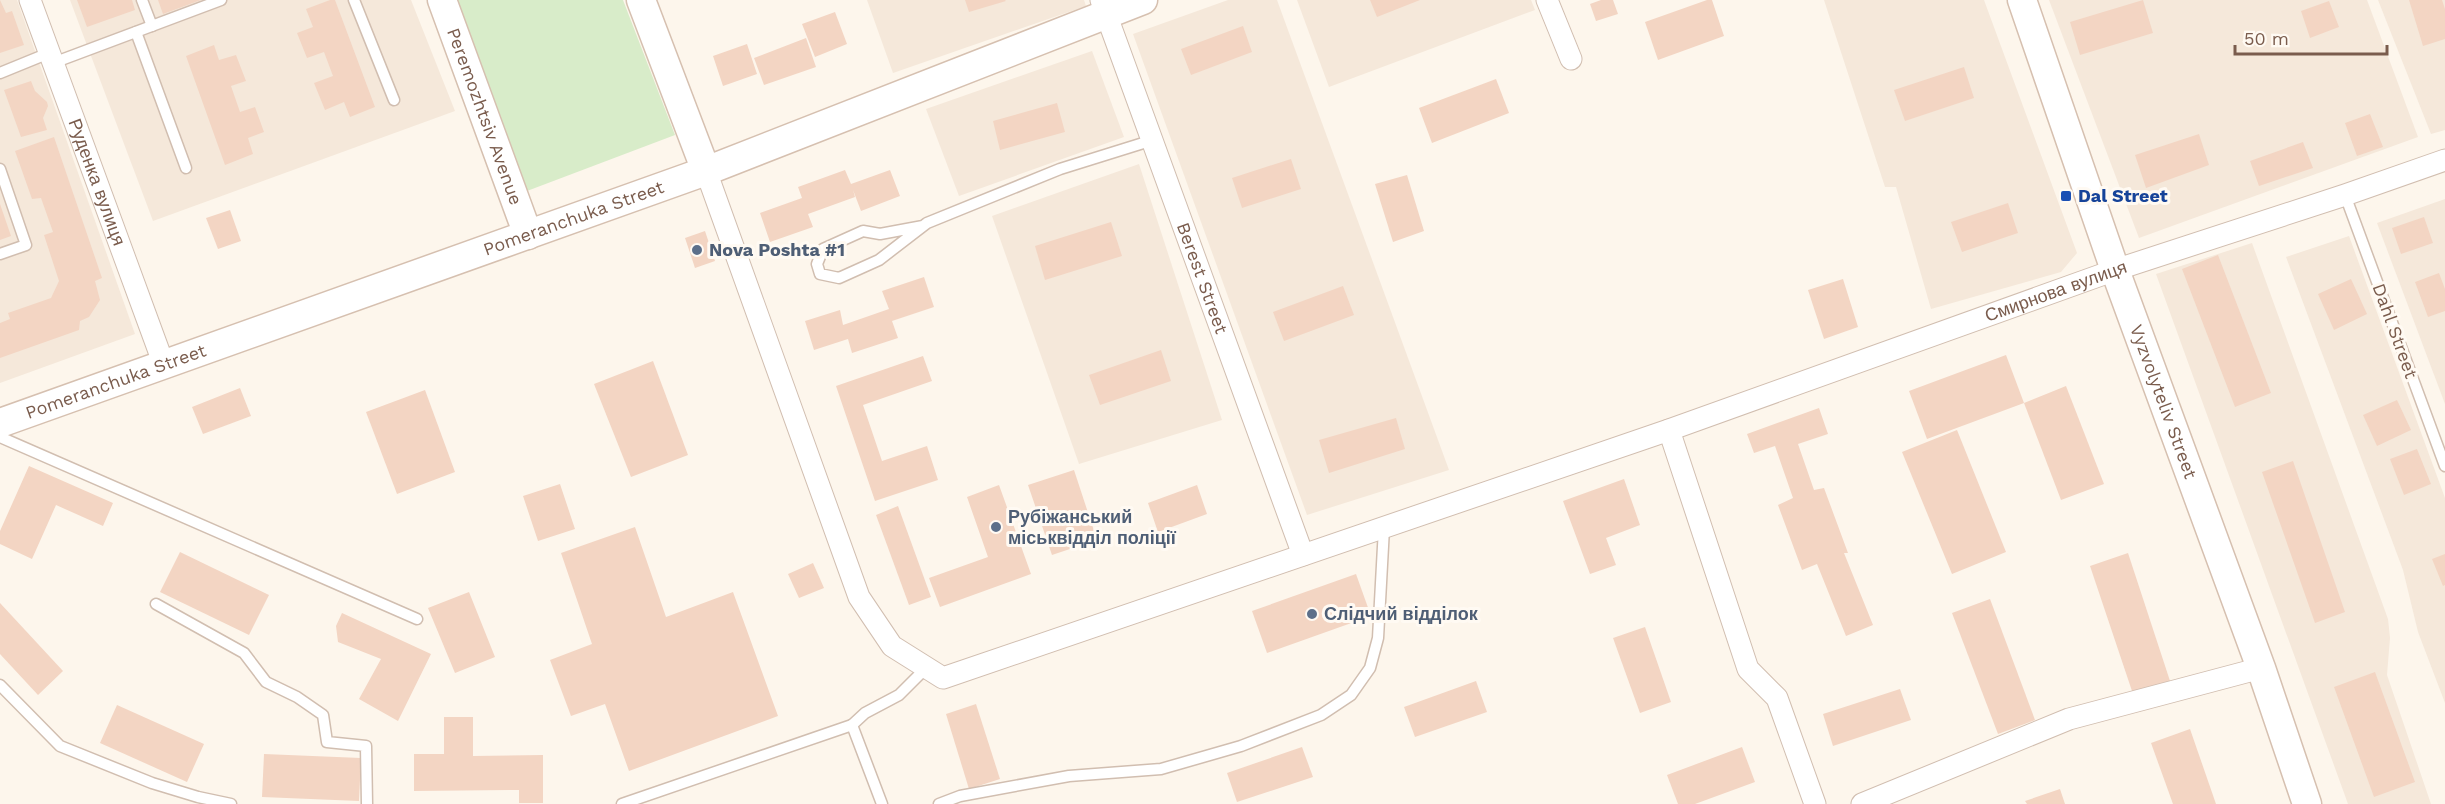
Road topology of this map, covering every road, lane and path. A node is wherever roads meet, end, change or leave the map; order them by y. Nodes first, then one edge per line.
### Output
1 (30, 0) edge
2 (142, 0) edge
3 (221, 0) edge
4 (354, 0) edge
5 (442, 0) edge
6 (641, 0) edge
7 (1143, 0) edge
8 (1547, 0) edge
9 (2022, 0) edge
10 (1104, 7) edge
11 (152, 26) junction
12 (136, 32) junction
13 (51, 58) junction
14 (1570, 58) dead end
15 (0, 72) edge
16 (394, 100) dead end
17 (1153, 140) junction
18 (2445, 160) edge
19 (186, 168) dead end
20 (0, 169) edge
21 (706, 171) junction
22 (2345, 195) junction
23 (923, 225) junction
24 (528, 235) junction
25 (0, 254) edge
26 (2115, 270) junction
27 (164, 365) junction
28 (0, 423) edge
29 (1669, 430) junction
30 (0, 437) edge
31 (2445, 466) edge
32 (1384, 528) junction
33 (1302, 555) junction
34 (156, 604) dead end
35 (417, 620) dead end
36 (926, 668) junction
37 (2261, 668) junction
38 (0, 685) edge
39 (852, 725) junction
40 (231, 804) edge
41 (367, 804) edge
42 (622, 804) edge
43 (882, 804) edge
44 (939, 804) edge
45 (1815, 804) edge
46 (1862, 804) edge
47 (2307, 804) edge

1 - 13 street, Руденка вулиця
2 - 11 lane
3 - 11 lane
4 - 16 lane
5 - 24 street, Peremozhtsiv Avenue
6 - 21 street
7 - 10 street, Pomeranchuka Street
8 - 14 street
9 - 26 street, Vyzvolyteliv Street
10 - 17 street, Berest Street
10 - 21 street, Pomeranchuka Street
11 - 12 lane
12 - 13 lane
12 - 19 lane
13 - 15 lane
13 - 27 street, Руденка вулиця
17 - 23 lane
17 - 33 street, Berest Street
18 - 22 street, Смирнова вулиця
20 - 25 lane
21 - 24 street, Pomeranchuka Street
21 - 36 street, Смирнова вулиця
22 - 26 street, Смирнова вулиця
22 - 31 lane, Dahl Street
23 - 23 lane
24 - 27 street, Pomeranchuka Street
26 - 29 street, Смирнова вулиця
26 - 37 street, Vyzvolyteliv Street
27 - 28 street, Pomeranchuka Street
29 - 32 street, Смирнова вулиця
29 - 45 street
30 - 35 lane
32 - 33 street, Смирнова вулиця
32 - 44 lane
33 - 36 street, Смирнова вулиця
34 - 41 lane
36 - 39 lane
37 - 46 street
37 - 47 street, Vyzvolyteliv Street
38 - 40 lane
39 - 42 lane
39 - 43 lane

